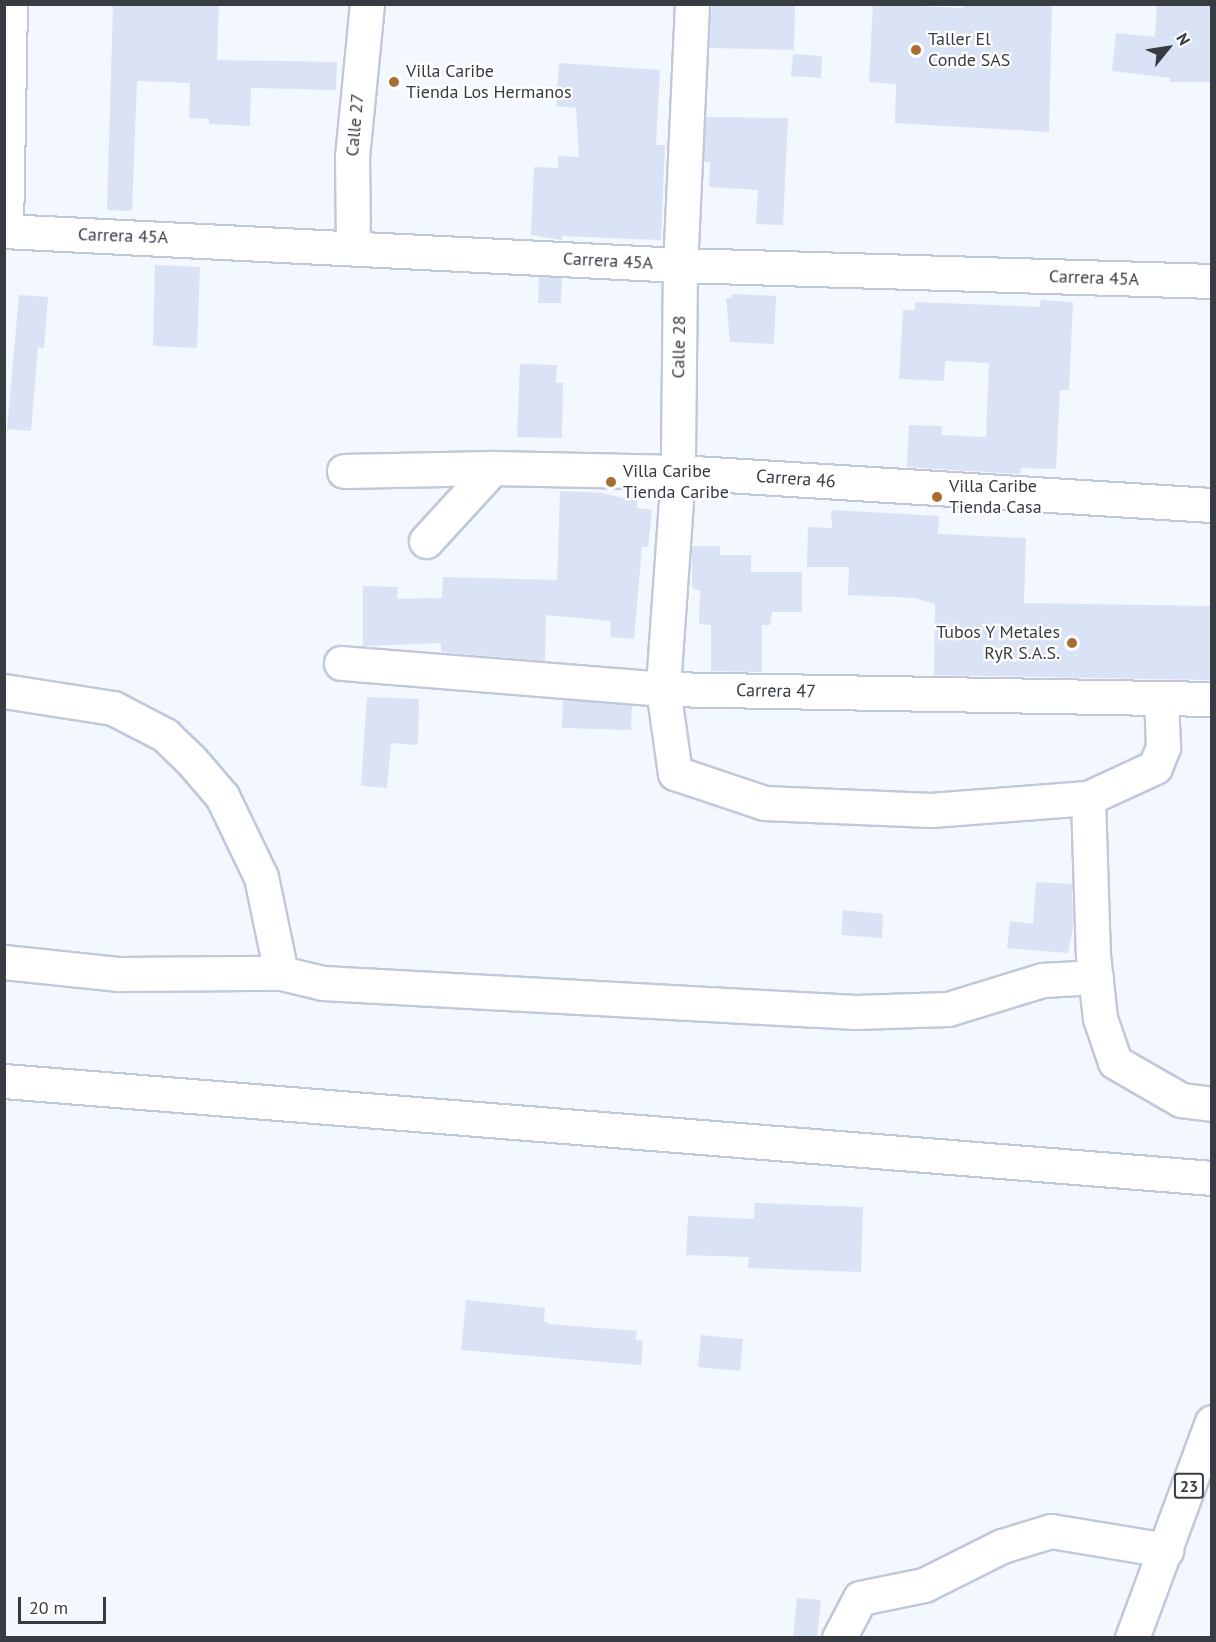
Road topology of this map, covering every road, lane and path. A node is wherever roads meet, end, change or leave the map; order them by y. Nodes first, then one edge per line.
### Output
1 (10, 4) edge
2 (367, 4) edge
3 (692, 4) edge
4 (5, 231) edge
5 (353, 246) junction
6 (680, 265) junction
7 (1212, 281) edge
8 (493, 468) junction
9 (344, 471) dead end
10 (678, 472) junction
11 (1212, 505) edge
12 (426, 541) dead end
13 (340, 663) dead end
14 (663, 689) junction
15 (4, 691) edge
16 (1161, 698) junction
17 (1212, 699) edge
18 (1088, 798) junction
19 (4, 962) edge
20 (281, 973) junction
21 (1096, 977) junction
22 (4, 1081) edge
23 (1212, 1104) edge
24 (1212, 1179) edge
25 (1212, 1422) edge
26 (1166, 1550) junction
27 (839, 1638) edge
28 (1132, 1638) edge

1 - 4 main road
2 - 5 main road, Calle 27
3 - 6 main road, Calle 28
4 - 5 main road, Carrera 45A
5 - 6 main road, Carrera 45A
6 - 7 main road, Carrera 45A
6 - 10 main road, Calle 28
8 - 9 main road, Carrera 46
8 - 10 main road, Carrera 46
8 - 12 main road
10 - 11 main road, Carrera 46
10 - 14 main road, Calle 28
13 - 14 main road, Carrera 47
14 - 16 main road, Carrera 47
14 - 18 main road, Calle 28
15 - 20 main road
16 - 17 main road, Carrera 47
16 - 18 main road
18 - 21 main road
19 - 20 main road
20 - 21 main road
21 - 23 main road
22 - 24 main road
25 - 26 main road, 23
26 - 27 main road
26 - 28 main road, 23

